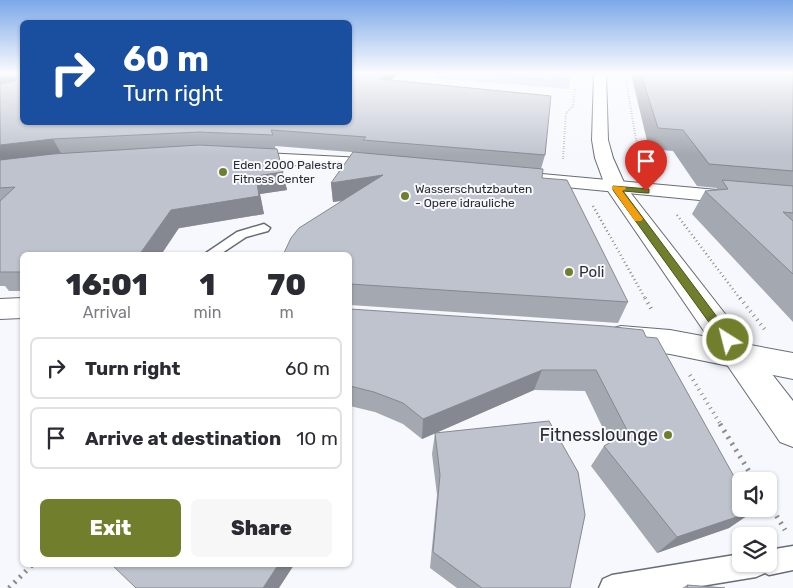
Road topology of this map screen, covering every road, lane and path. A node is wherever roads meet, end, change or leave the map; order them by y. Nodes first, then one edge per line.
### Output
1 (573, 101) edge
2 (601, 101) edge
3 (630, 101) edge
4 (223, 156) edge
5 (400, 167) edge
6 (510, 177) edge
7 (552, 182) junction
8 (616, 188) junction
9 (661, 192) junction
10 (793, 203) edge
11 (264, 228) dead end
12 (214, 252) edge
13 (20, 308) edge
14 (0, 309) edge
15 (595, 334) edge
16 (769, 334) dead end
17 (670, 342) junction
18 (740, 356) junction
19 (793, 366) edge
20 (793, 430) edge
21 (749, 472) edge
22 (776, 517) edge
23 (791, 546) edge
24 (777, 556) edge
25 (30, 567) edge
26 (732, 568) edge
27 (9, 588) edge
28 (612, 588) edge

1 - 7 path
2 - 8 main road
3 - 9 path
4 - 5 main road
6 - 7 main road
7 - 8 main road
7 - 17 path
8 - 9 main road
8 - 18 main road
9 - 10 main road
9 - 16 path
11 - 12 lane
13 - 14 main road
15 - 17 main road
17 - 18 main road
17 - 21 path
18 - 19 main road
18 - 20 main road
22 - 23 path
23 - 24 lane
25 - 27 path
26 - 28 lane

